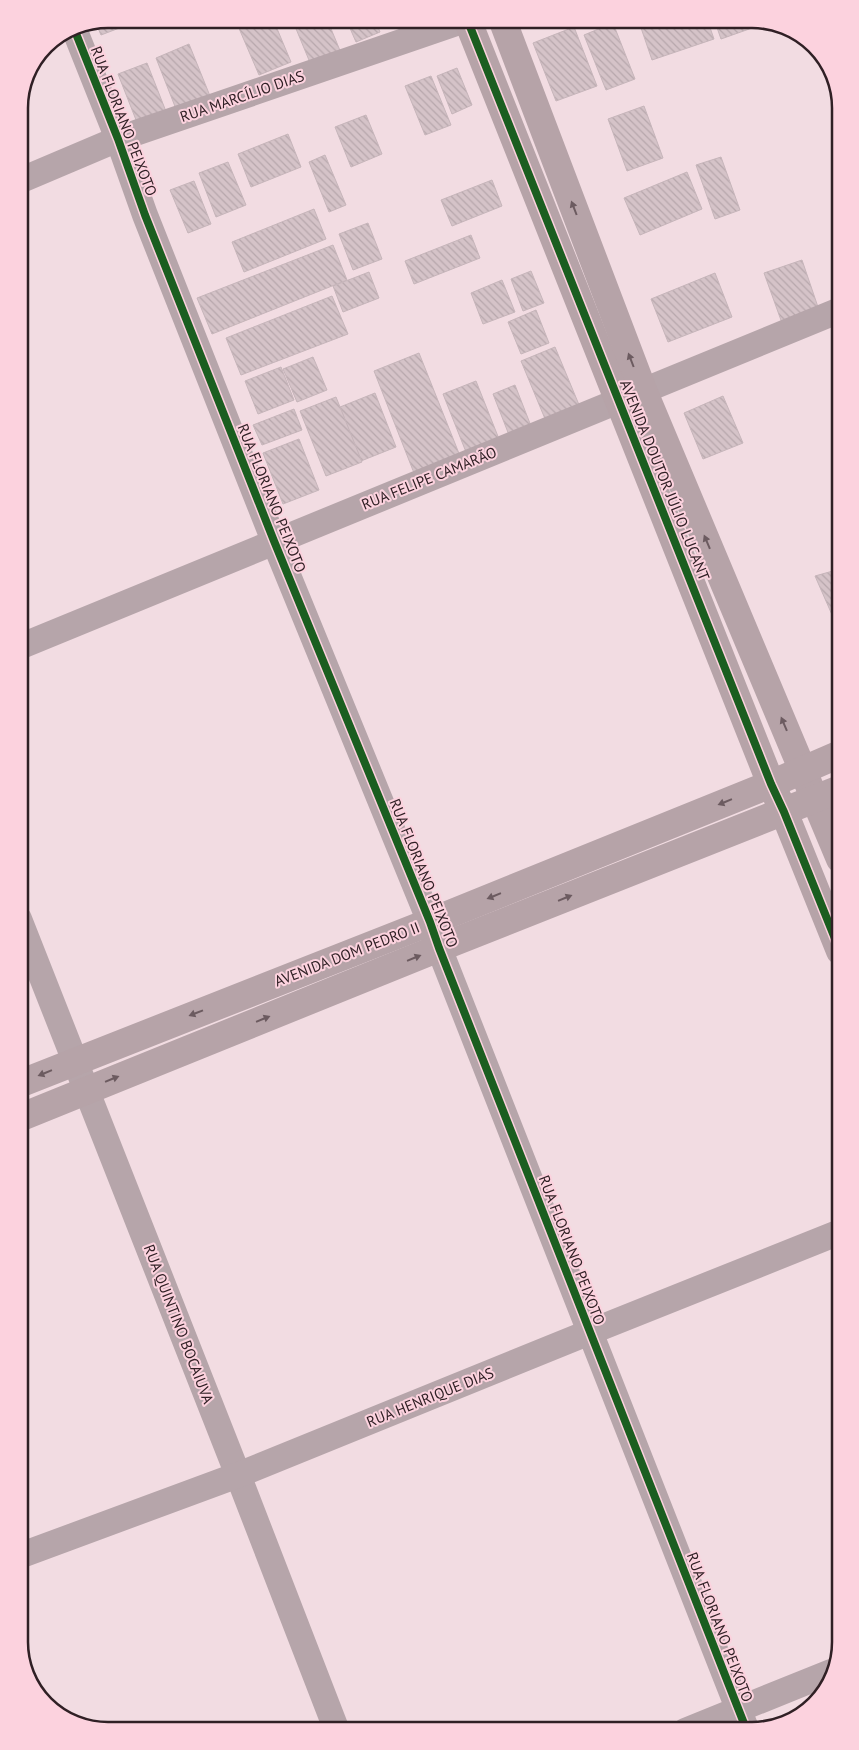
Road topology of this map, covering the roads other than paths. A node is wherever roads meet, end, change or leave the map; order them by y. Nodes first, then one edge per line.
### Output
1 (441, 28) edge
2 (471, 28) edge
3 (505, 28) edge
4 (76, 34) edge
5 (118, 139) junction
6 (28, 177) edge
7 (832, 313) edge
8 (631, 395) junction
9 (274, 541) junction
10 (724, 582) junction
11 (696, 596) junction
12 (28, 643) edge
13 (832, 757) edge
14 (803, 769) junction
15 (770, 784) junction
16 (828, 794) edge
17 (784, 812) junction
18 (832, 816) edge
19 (430, 922) junction
20 (832, 931) edge
21 (28, 942) edge
22 (439, 948) junction
23 (75, 1061) junction
24 (28, 1080) edge
25 (87, 1090) junction
26 (28, 1114) edge
27 (832, 1235) edge
28 (590, 1332) junction
29 (238, 1475) junction
30 (28, 1553) edge
31 (824, 1676) edge
32 (742, 1721) edge
33 (334, 1722) edge

1 - 5 street, RUA MARCÍLIO DIAS
2 - 8 street, AVENIDA DOUTOR JÚLIO LUCANT
8 -> 3 street, AVENIDA DOUTOR JÚLIO LUCANT
4 - 5 street, RUA FLORIANO PEIXOTO
5 - 6 street, RUA MARCÍLIO DIAS
5 - 9 street, RUA FLORIANO PEIXOTO
7 - 8 street, RUA FELIPE CAMARÃO
8 - 9 street, RUA FELIPE CAMARÃO
10 -> 8 street, AVENIDA DOUTOR JÚLIO LUCANT
8 - 11 street, AVENIDA DOUTOR JÚLIO LUCANT
9 - 12 street, RUA FELIPE CAMARÃO
9 - 19 street, RUA FLORIANO PEIXOTO
10 - 11 street
14 -> 10 street, AVENIDA DOUTOR JÚLIO LUCANT
11 - 15 street, AVENIDA DOUTOR JÚLIO LUCANT
13 - 14 street, AVENIDA DOM PEDRO II
14 - 15 street, AVENIDA DOM PEDRO II
14 - 16 street, AVENIDA DOUTOR JÚLIO LUCANT
15 - 17 street, AVENIDA DOUTOR JÚLIO LUCANT
15 -> 19 street, AVENIDA DOM PEDRO II
16 - 17 street, AVENIDA DOM PEDRO II
16 - 18 street, AVENIDA DOUTOR JÚLIO LUCANT
17 - 20 street, AVENIDA DOUTOR JÚLIO LUCANT
22 -> 17 street, AVENIDA DOM PEDRO II
19 - 22 street, RUA FLORIANO PEIXOTO
19 -> 23 street, AVENIDA DOM PEDRO II
21 - 23 street, RUA QUINTINO BOCAIUVA
25 -> 22 street, AVENIDA DOM PEDRO II
22 - 28 street, RUA FLORIANO PEIXOTO
23 -> 24 street, AVENIDA DOM PEDRO II
23 - 25 street, RUA QUINTINO BOCAIUVA
25 - 26 street, AVENIDA DOM PEDRO II
25 - 29 street, RUA QUINTINO BOCAIUVA
27 - 28 street, RUA HENRIQUE DIAS
28 - 29 street, RUA HENRIQUE DIAS
28 - 32 street, RUA FLORIANO PEIXOTO
29 - 30 street, RUA HENRIQUE DIAS
29 - 33 street, RUA QUINTINO BOCAIUVA
31 - 32 street

